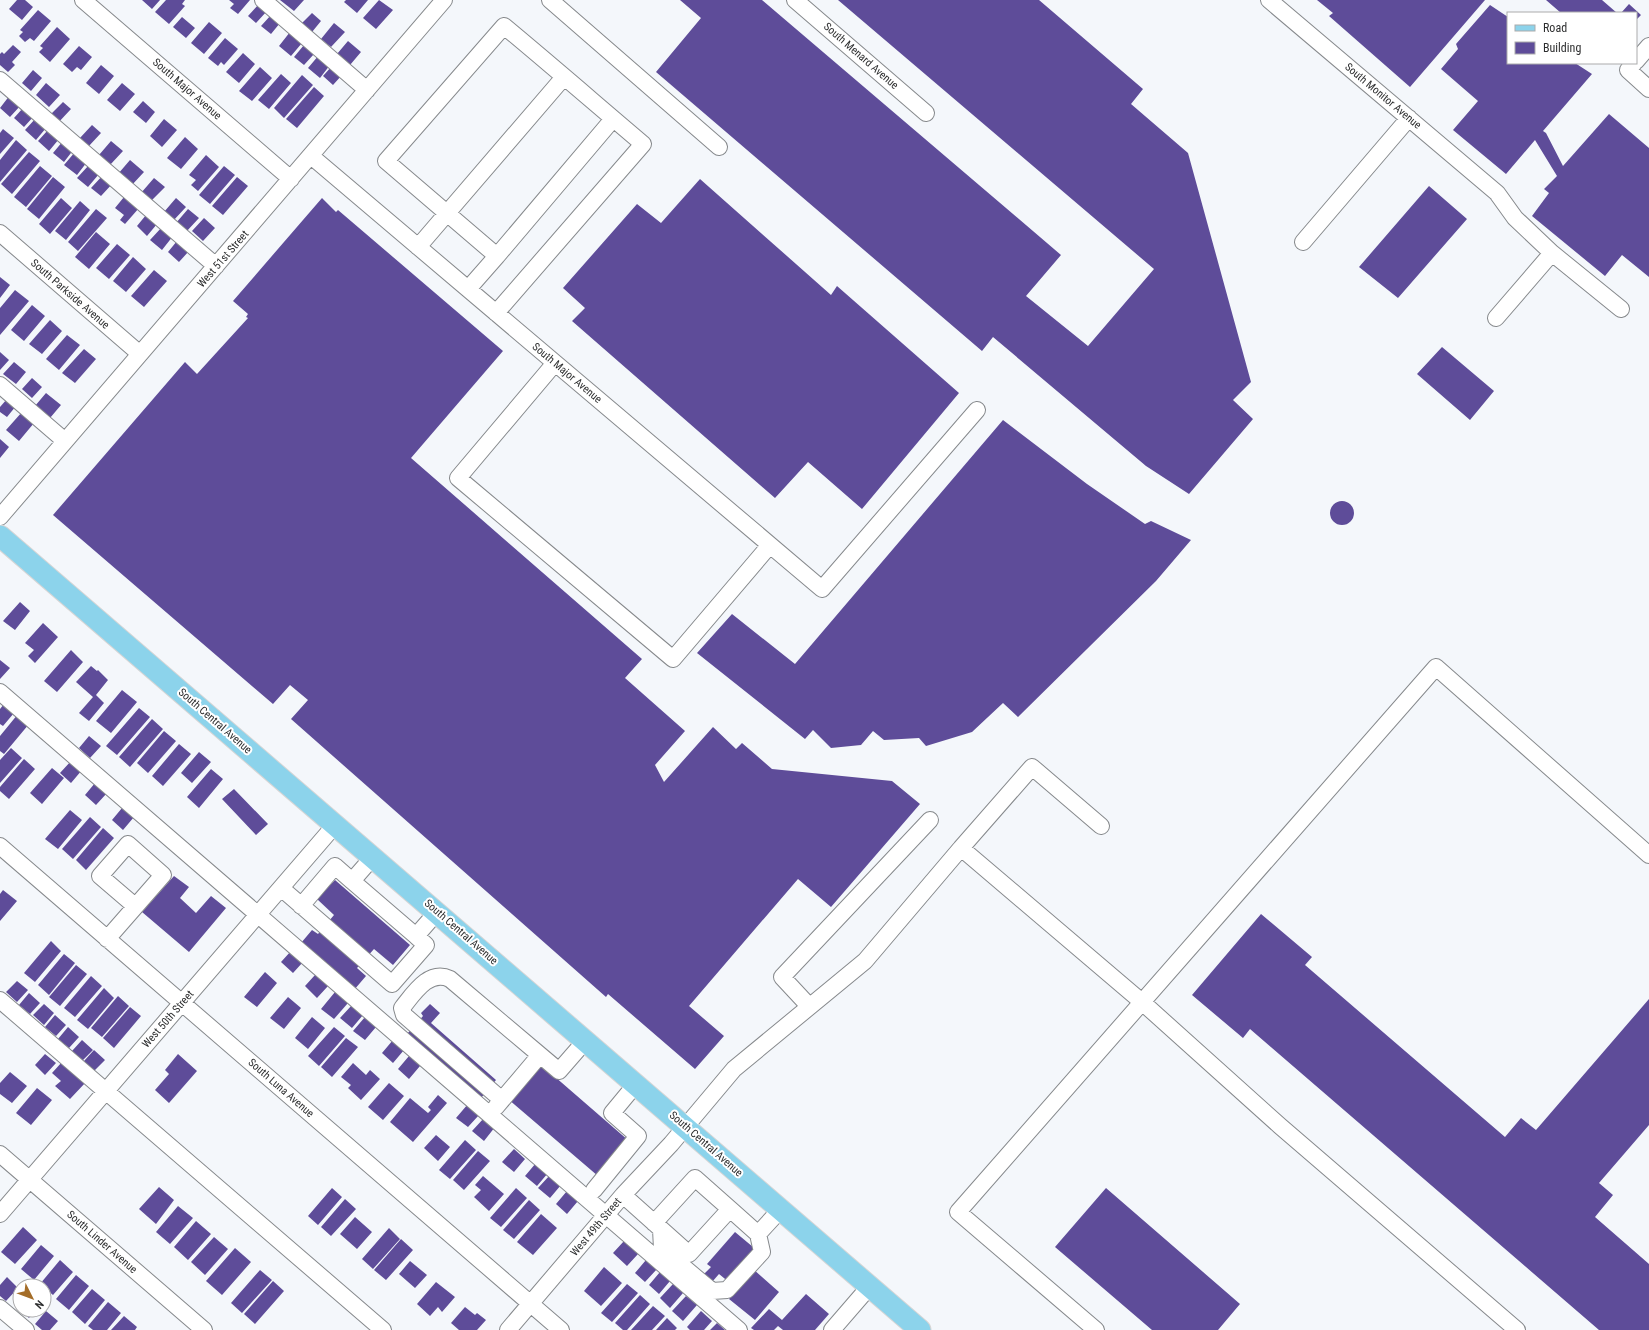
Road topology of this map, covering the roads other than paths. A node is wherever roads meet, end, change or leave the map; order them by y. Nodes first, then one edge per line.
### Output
1 (84, 0) edge
2 (263, 0) edge
3 (550, 0) edge
4 (795, 0) edge
5 (1269, 0) edge
6 (443, 1) edge
7 (1649, 46) edge
8 (1637, 60) edge
9 (1633, 65) edge
10 (564, 77) junction
11 (0, 80) edge
12 (1649, 89) edge
13 (367, 90) junction
14 (926, 113) dead end
15 (1409, 118) junction
16 (613, 119) junction
17 (719, 147) dead end
18 (311, 156) junction
19 (291, 179) junction
20 (448, 213) junction
21 (0, 234) edge
22 (1303, 242) dead end
23 (418, 247) junction
24 (1552, 253) junction
25 (497, 256) junction
26 (216, 266) junction
27 (468, 290) junction
28 (1621, 309) dead end
29 (496, 313) junction
30 (1496, 318) dead end
31 (140, 354) junction
32 (555, 363) junction
33 (0, 385) edge
34 (977, 410) dead end
35 (65, 441) junction
36 (0, 517) edge
37 (0, 536) edge
38 (770, 545) junction
39 (0, 692) edge
40 (930, 820) dead end
41 (335, 825) junction
42 (1101, 826) dead end
43 (0, 846) edge
44 (961, 848) junction
45 (1649, 855) edge
46 (373, 857) junction
47 (352, 881) junction
48 (281, 888) junction
49 (135, 906) dead end
50 (301, 906) junction
51 (437, 912) junction
52 (258, 915) junction
53 (416, 936) junction
54 (107, 939) junction
55 (0, 1000) edge
56 (1142, 1002) junction
57 (182, 1003) junction
58 (809, 1006) junction
59 (586, 1040) junction
60 (540, 1055) junction
61 (636, 1084) junction
62 (106, 1091) junction
63 (686, 1127) junction
64 (0, 1154) edge
65 (30, 1179) junction
66 (594, 1190) dead end
67 (623, 1195) junction
68 (730, 1209) junction
69 (781, 1209) junction
70 (0, 1214) edge
71 (606, 1215) junction
72 (657, 1226) junction
73 (758, 1234) junction
74 (870, 1286) junction
75 (531, 1304) junction
76 (0, 1308) edge
77 (26, 1330) edge
78 (204, 1330) edge
79 (383, 1330) edge
80 (508, 1330) edge
81 (561, 1330) edge
82 (739, 1330) edge
83 (832, 1330) edge
84 (920, 1330) edge
85 (1096, 1330) edge
86 (1517, 1330) edge

1 - 19 street, South Major Avenue
2 - 13 street
3 - 17 street
4 - 14 street, South Menard Avenue
5 - 15 street, South Monitor Avenue
6 - 13 street, West 51st Street
7 - 8 street
9 - 12 street
10 - 16 street
10 - 20 street
10 - 20 street
11 - 26 street
13 - 18 street, West 51st Street
15 - 22 street
15 - 24 street, South Monitor Avenue
16 - 25 street
16 - 29 street
18 - 19 street, West 51st Street
18 - 23 street, South Major Avenue
19 - 26 street, West 51st Street
20 - 23 street
20 - 25 street
21 - 31 street, South Parkside Avenue
23 - 27 street, South Major Avenue
24 - 28 street, South Monitor Avenue
24 - 30 street
25 - 27 street
26 - 31 street, West 51st Street
27 - 29 street, South Major Avenue
29 - 32 street, South Major Avenue
31 - 35 street, West 51st Street
32 - 38 street, South Major Avenue
32 - 38 street
33 - 35 street
34 - 38 street, South Major Avenue
35 - 36 street, West 51st Street
37 - 41 main road, South Central Avenue
39 - 52 street
40 - 58 street
41 - 46 main road, South Central Avenue
41 - 48 street, West 50th Street
42 - 44 street, West 49th Street
43 - 54 street, South Luna Avenue
44 - 56 street
44 - 58 street, West 49th Street
45 - 56 street
46 - 47 street
46 - 51 main road, South Central Avenue
47 - 50 street
47 - 53 street
48 - 50 street
48 - 52 street, West 50th Street
49 - 54 street
50 - 53 street
51 - 53 street
51 - 59 main road, South Central Avenue
52 - 57 street, West 50th Street
52 - 71 street
54 - 57 street, South Luna Avenue
55 - 62 street
56 - 85 street
56 - 86 street
57 - 62 street, West 50th Street
57 - 75 street, South Luna Avenue
58 - 63 street, West 49th Street
59 - 60 street
59 - 61 main road, South Central Avenue
60 - 60 street
61 - 63 main road, South Central Avenue
61 - 66 street
62 - 65 street, West 50th Street
62 - 79 street
63 - 67 street, West 49th Street
63 - 69 main road, South Central Avenue
64 - 65 street, South Linder Avenue
65 - 70 street, West 50th Street
65 - 78 street, South Linder Avenue
67 - 71 street, West 49th Street
67 - 72 street
68 - 72 street
68 - 72 street
68 - 73 street
69 - 73 street
69 - 74 main road, South Central Avenue
71 - 75 street, West 49th Street
71 - 82 street
72 - 73 street
74 - 83 street
74 - 84 main road, South Central Avenue
75 - 80 street, West 49th Street
75 - 81 street, South Luna Avenue
76 - 77 street

